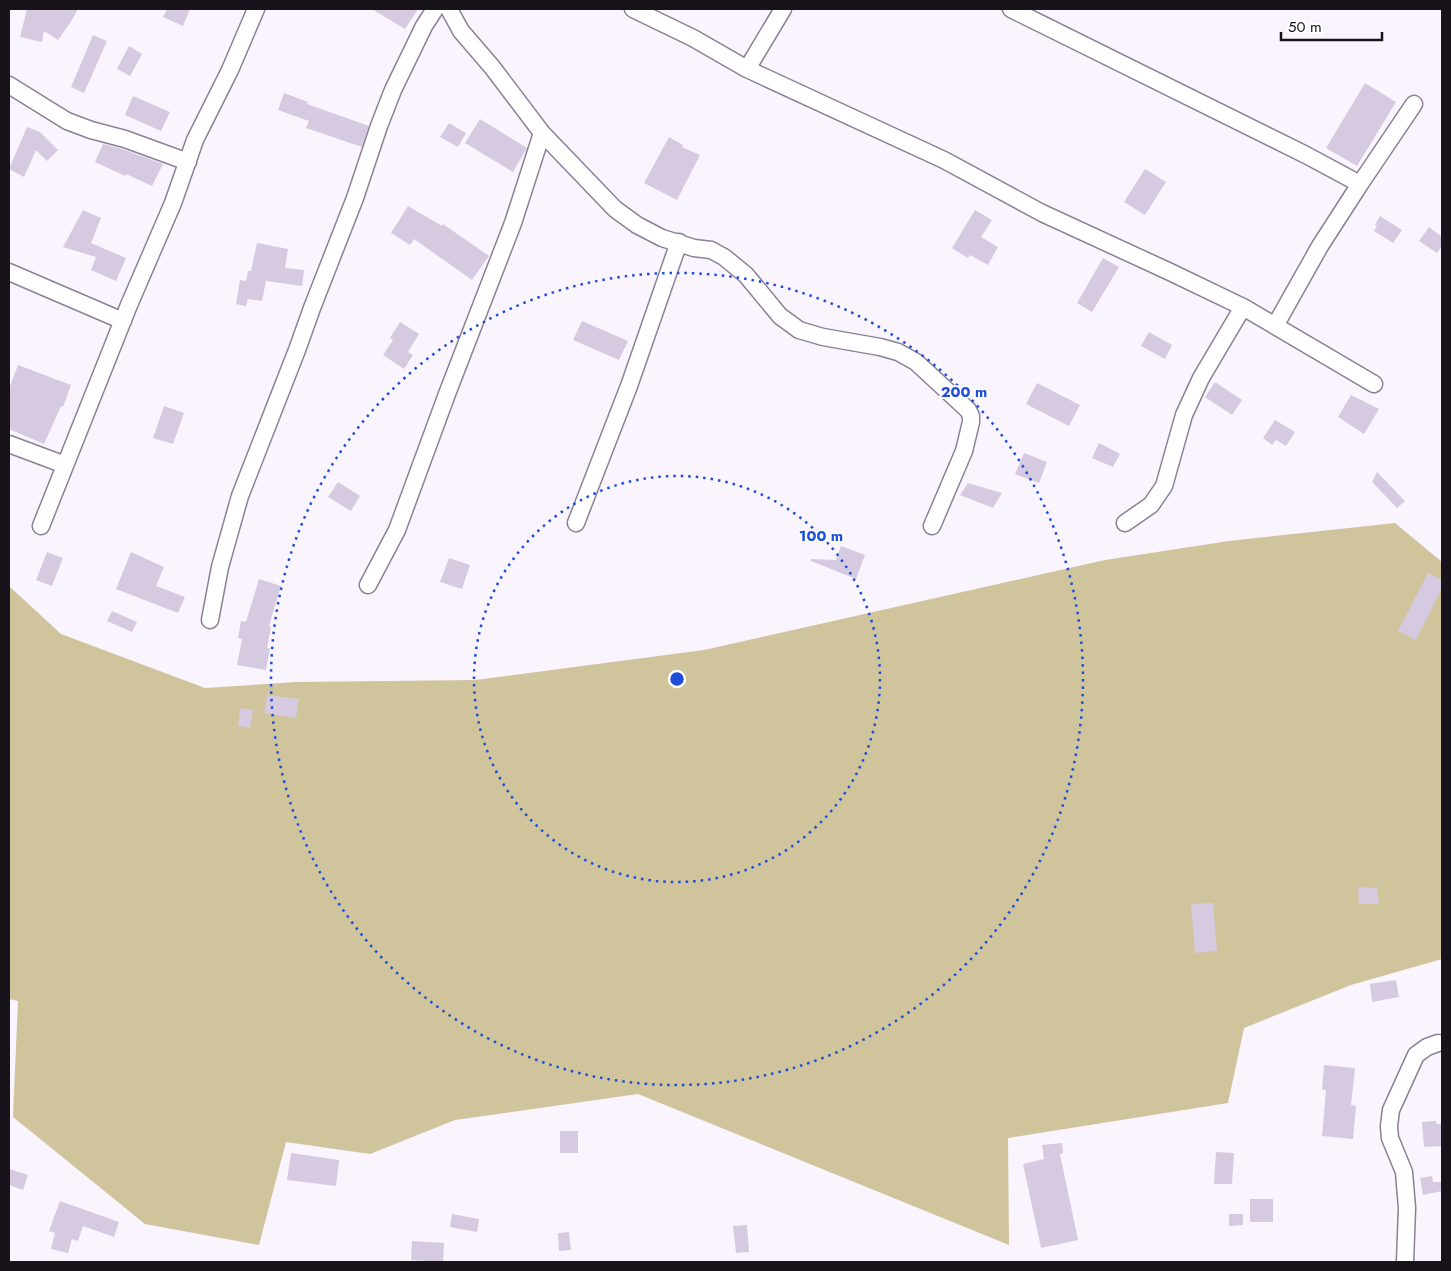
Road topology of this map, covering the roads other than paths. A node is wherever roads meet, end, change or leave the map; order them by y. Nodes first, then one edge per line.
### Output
1 (256, 9) edge
2 (435, 9) edge
3 (449, 9) edge
4 (633, 9) edge
5 (783, 9) edge
6 (1011, 9) edge
7 (747, 69) junction
8 (9, 85) edge
9 (1414, 104) dead end
10 (542, 133) junction
11 (188, 162) junction
12 (1360, 184) junction
13 (679, 242) junction
14 (9, 272) edge
15 (1244, 307) junction
16 (123, 321) junction
17 (1275, 326) junction
18 (1374, 384) dead end
19 (9, 444) edge
20 (65, 465) junction
21 (576, 523) dead end
22 (1125, 523) dead end
23 (41, 526) dead end
24 (932, 526) dead end
25 (368, 585) dead end
26 (210, 620) dead end
27 (1438, 1043) dead end
28 (1405, 1262) edge

1 - 11 street
2 - 26 street
3 - 10 street
4 - 7 street
5 - 7 street
6 - 12 street
7 - 15 street
8 - 11 street
9 - 12 street
10 - 13 street
10 - 25 street
11 - 16 street
12 - 17 street
13 - 21 street
13 - 24 street
14 - 16 street
15 - 17 street
15 - 22 street
16 - 20 street
17 - 18 street
19 - 20 street
20 - 23 street
27 - 28 street

